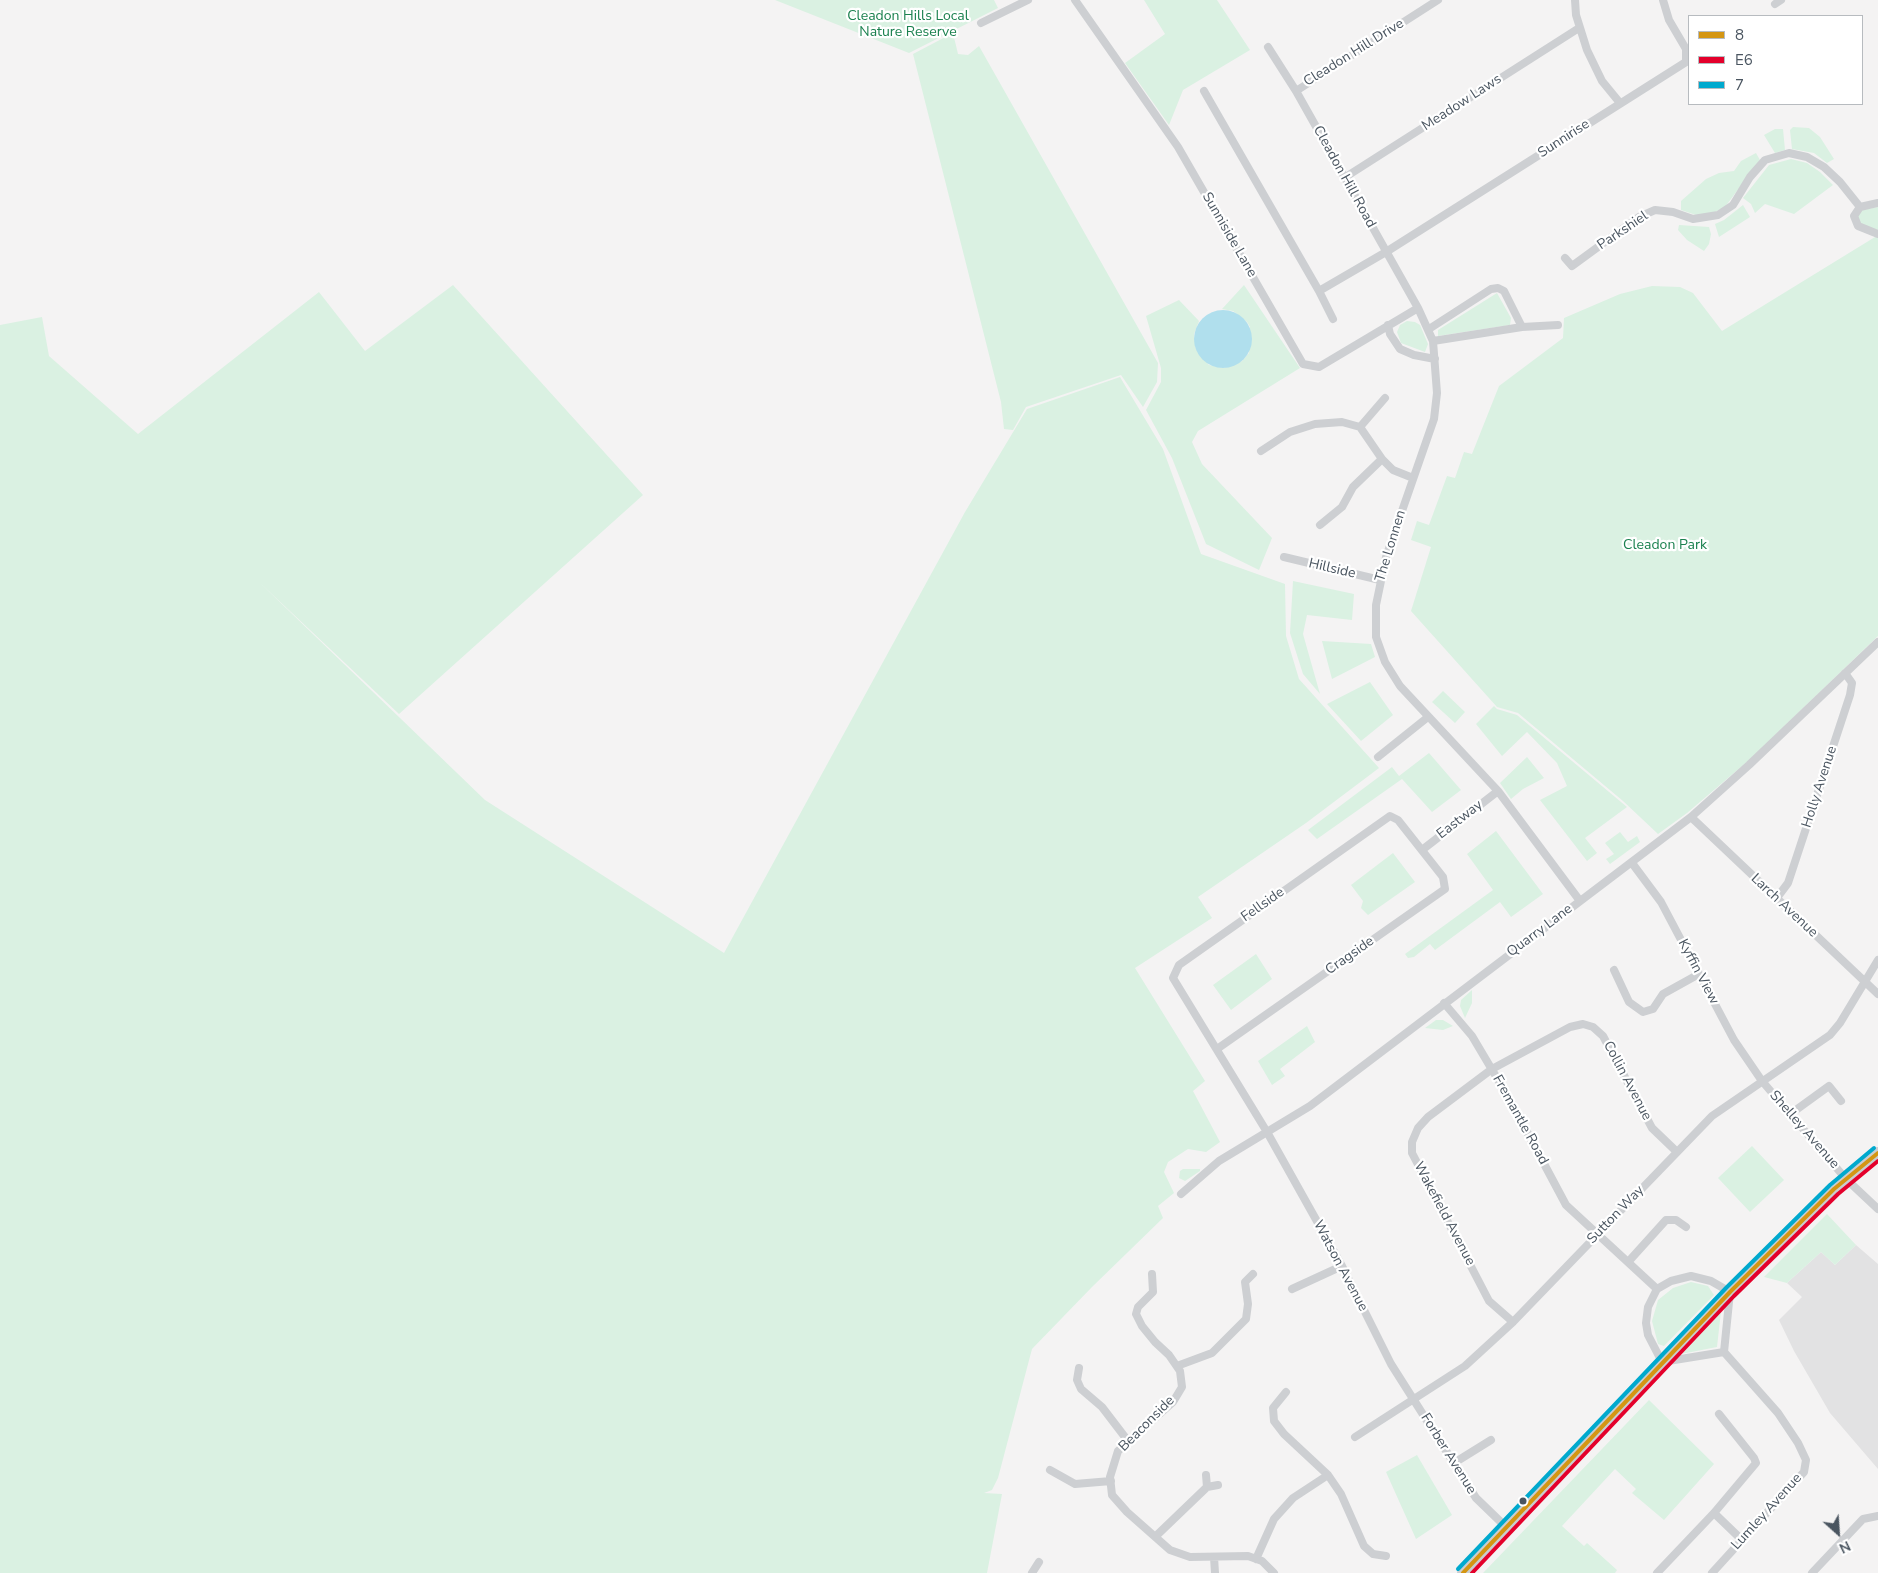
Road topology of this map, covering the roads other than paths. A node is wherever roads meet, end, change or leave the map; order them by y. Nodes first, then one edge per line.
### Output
1 (1028, 0) edge
2 (1075, 0) edge
3 (1438, 0) edge
4 (1575, 0) edge
5 (1663, 0) edge
6 (981, 23) dead end
7 (1579, 28) junction
8 (1268, 47) dead end
9 (1204, 91) dead end
10 (1296, 91) junction
11 (1620, 103) junction
12 (1344, 178) junction
13 (1878, 203) edge
14 (1860, 207) junction
15 (1878, 234) edge
16 (1386, 252) junction
17 (1565, 258) dead end
18 (1319, 291) junction
19 (1418, 308) junction
20 (1333, 319) dead end
21 (1388, 325) junction
22 (1558, 325) dead end
23 (1522, 327) junction
24 (1429, 329) junction
25 (1433, 341) junction
26 (1435, 359) junction
27 (1385, 398) dead end
28 (1360, 427) junction
29 (1261, 451) dead end
30 (1382, 459) junction
31 (1413, 478) junction
32 (1320, 525) dead end
33 (1284, 557) dead end
34 (1380, 580) junction
35 (1878, 642) edge
36 (1845, 673) junction
37 (1428, 717) junction
38 (1378, 757) dead end
39 (1498, 791) junction
40 (1691, 817) junction
41 (1422, 850) junction
42 (1632, 863) junction
43 (1776, 899) junction
44 (1580, 901) junction
45 (1878, 960) edge
46 (1614, 970) dead end
47 (1699, 974) junction
48 (1866, 982) junction
49 (1878, 994) edge
50 (1444, 1003) junction
51 (1217, 1050) junction
52 (1492, 1069) junction
53 (1762, 1082) junction
54 (1841, 1101) dead end
55 (1789, 1115) junction
56 (1267, 1132) junction
57 (1677, 1152) junction
58 (1878, 1153) edge
59 (1846, 1178) junction
60 (1181, 1194) dead end
61 (1878, 1209) edge
62 (1686, 1227) dead end
63 (1599, 1233) junction
64 (1629, 1262) junction
65 (1342, 1266) junction
66 (1152, 1274) dead end
67 (1254, 1274) dead end
68 (1292, 1289) dead end
69 (1658, 1289) junction
70 (1730, 1292) junction
71 (1513, 1322) junction
72 (1724, 1352) junction
73 (1662, 1362) junction
74 (1177, 1366) junction
75 (1079, 1368) dead end
76 (1286, 1392) dead end
77 (1414, 1400) junction
78 (1719, 1414) dead end
79 (1355, 1437) dead end
80 (1490, 1440) dead end
81 (1128, 1441) junction
82 (1454, 1463) junction
83 (1050, 1470) dead end
84 (1206, 1475) dead end
85 (1328, 1475) junction
86 (1111, 1481) junction
87 (1218, 1485) dead end
88 (1207, 1487) junction
89 (1714, 1513) junction
90 (1878, 1516) edge
91 (1506, 1527) junction
92 (1156, 1536) junction
93 (1742, 1540) junction
94 (1386, 1556) dead end
95 (1214, 1557) junction
96 (1256, 1559) junction
97 (1039, 1562) dead end
98 (1660, 1570) edge
99 (1032, 1573) edge
100 (1214, 1573) edge
101 (1274, 1573) edge
102 (1464, 1573) edge
103 (1712, 1573) edge
104 (1812, 1573) edge

1 - 6 street
2 - 21 street, Sunniside Lane
3 - 10 street, Cleadon Hill Drive
4 - 7 street
5 - 11 street, Sunnirise
7 - 11 street
7 - 12 street, Meadow Laws
8 - 10 street, Cleadon Hill Road
9 - 18 street
10 - 12 street, Cleadon Hill Road
11 - 16 street, Sunnirise
12 - 16 street, Cleadon Hill Road
13 - 14 street
14 - 15 street
14 - 17 street, Parkshiel
16 - 18 street, Sunnirise
16 - 19 street, Cleadon Hill Road
18 - 20 street
19 - 21 street, Sunniside Lane
19 - 24 street, The Lonnen
21 - 26 street
22 - 23 street
23 - 24 street
23 - 25 street
24 - 25 street, The Lonnen
25 - 26 street, The Lonnen
26 - 31 street, The Lonnen
27 - 28 street
28 - 29 street
28 - 30 street
30 - 31 street
30 - 32 street
31 - 34 street, The Lonnen
33 - 34 street, Hillside
34 - 37 street, The Lonnen
35 - 36 street, Quarry Lane
36 - 40 street, Quarry Lane
36 - 43 street, Holly Avenue
37 - 38 street
37 - 39 street, The Lonnen
39 - 41 street, Eastway
39 - 44 street, The Lonnen
40 - 42 street, Quarry Lane
40 - 43 street, Larch Avenue
41 - 51 street, Cragside
41 - 51 street, Fellside
42 - 44 street, Quarry Lane
42 - 47 street, Kyffin View
43 - 48 street, Larch Avenue
44 - 50 street, Quarry Lane
45 - 48 street, Sutton Way
46 - 47 street
47 - 53 street, Kyffin View
48 - 49 street, Larch Avenue
48 - 53 street, Sutton Way
50 - 52 street, Fremantle Road
50 - 56 street, Quarry Lane
51 - 56 street, Watson Avenue
52 - 57 street, Collin Avenue
52 - 63 street, Fremantle Road
52 - 71 street, Wakefield Avenue
53 - 55 street, Shelley Avenue
53 - 57 street, Sutton Way
54 - 55 street
55 - 59 street, Shelley Avenue
56 - 60 street, Quarry Lane
56 - 65 street, Watson Avenue
57 - 63 street, Sutton Way
58 - 59 main road
59 - 61 street, Shelley Avenue
59 - 70 main road
62 - 64 street
63 - 64 street, Fremantle Road
63 - 71 street, Sutton Way
64 - 69 street, Fremantle Road
65 - 68 street
65 - 77 street, Watson Avenue
66 - 74 street
67 - 74 street
69 - 70 street
69 - 73 street
70 - 72 street
70 - 73 main road
71 - 77 street, Sutton Way
72 - 73 street
72 - 93 street, Lumley Avenue
73 - 91 main road
74 - 81 street, Beaconside
75 - 81 street
76 - 85 street
77 - 79 street, Sutton Way
77 - 82 street, Forber Avenue
78 - 89 street
80 - 82 street
81 - 86 street, Beaconside
82 - 91 street, Forber Avenue
83 - 86 street
84 - 88 street
85 - 94 street
85 - 96 street
86 - 92 street
87 - 88 street
88 - 92 street
89 - 93 street
89 - 98 street
90 - 104 street
91 - 102 main road
92 - 95 street
93 - 103 street, Lumley Avenue
95 - 96 street
95 - 100 street
96 - 101 street
97 - 99 street

